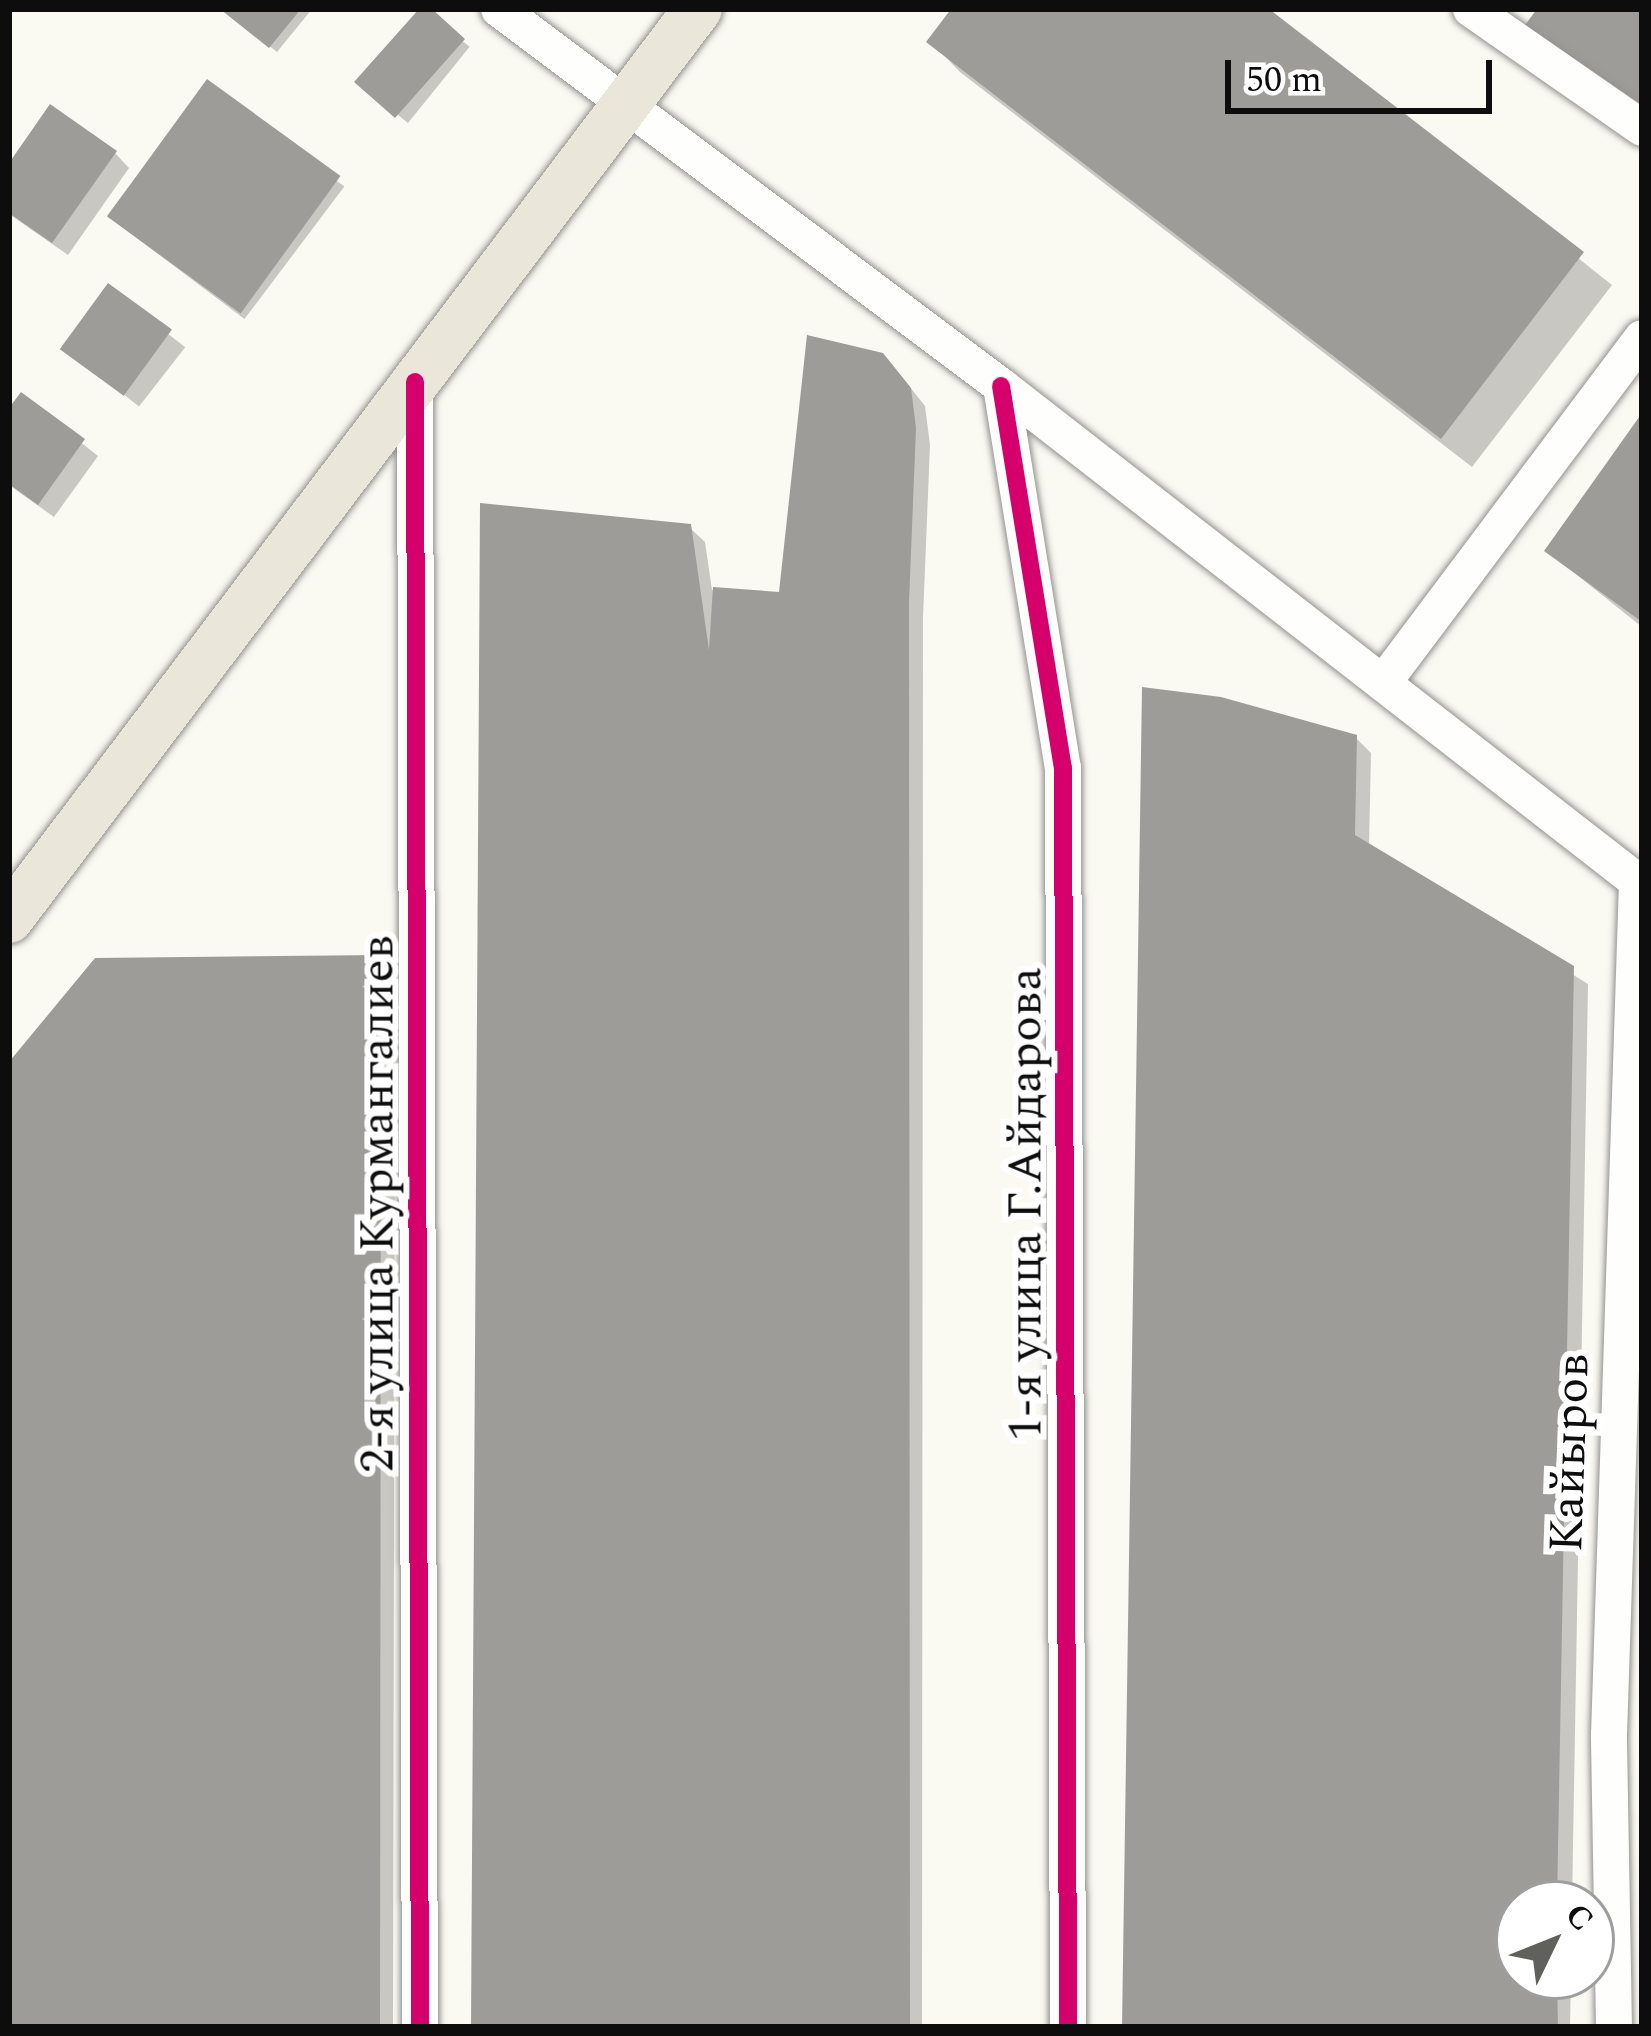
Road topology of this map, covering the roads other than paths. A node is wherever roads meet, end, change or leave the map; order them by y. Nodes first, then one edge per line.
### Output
1 (499, 9) edge
2 (698, 9) edge
3 (1495, 16) edge
4 (623, 108) junction
5 (1642, 128) edge
6 (1642, 338) edge
7 (415, 382) junction
8 (1001, 386) junction
9 (1382, 683) junction
10 (1640, 883) edge
11 (9, 920) edge
12 (420, 2027) edge
13 (1068, 2027) edge
14 (1614, 2027) edge

1 - 4 street
2 - 4 main road
3 - 5 street
4 - 7 main road
4 - 8 street
6 - 9 street
7 - 11 main road
7 - 12 street, 2-я улица Курмангалиев
8 - 9 street
8 - 13 street, 1-я улица Г.Айдарова
9 - 10 street
10 - 14 street, Кайыров

